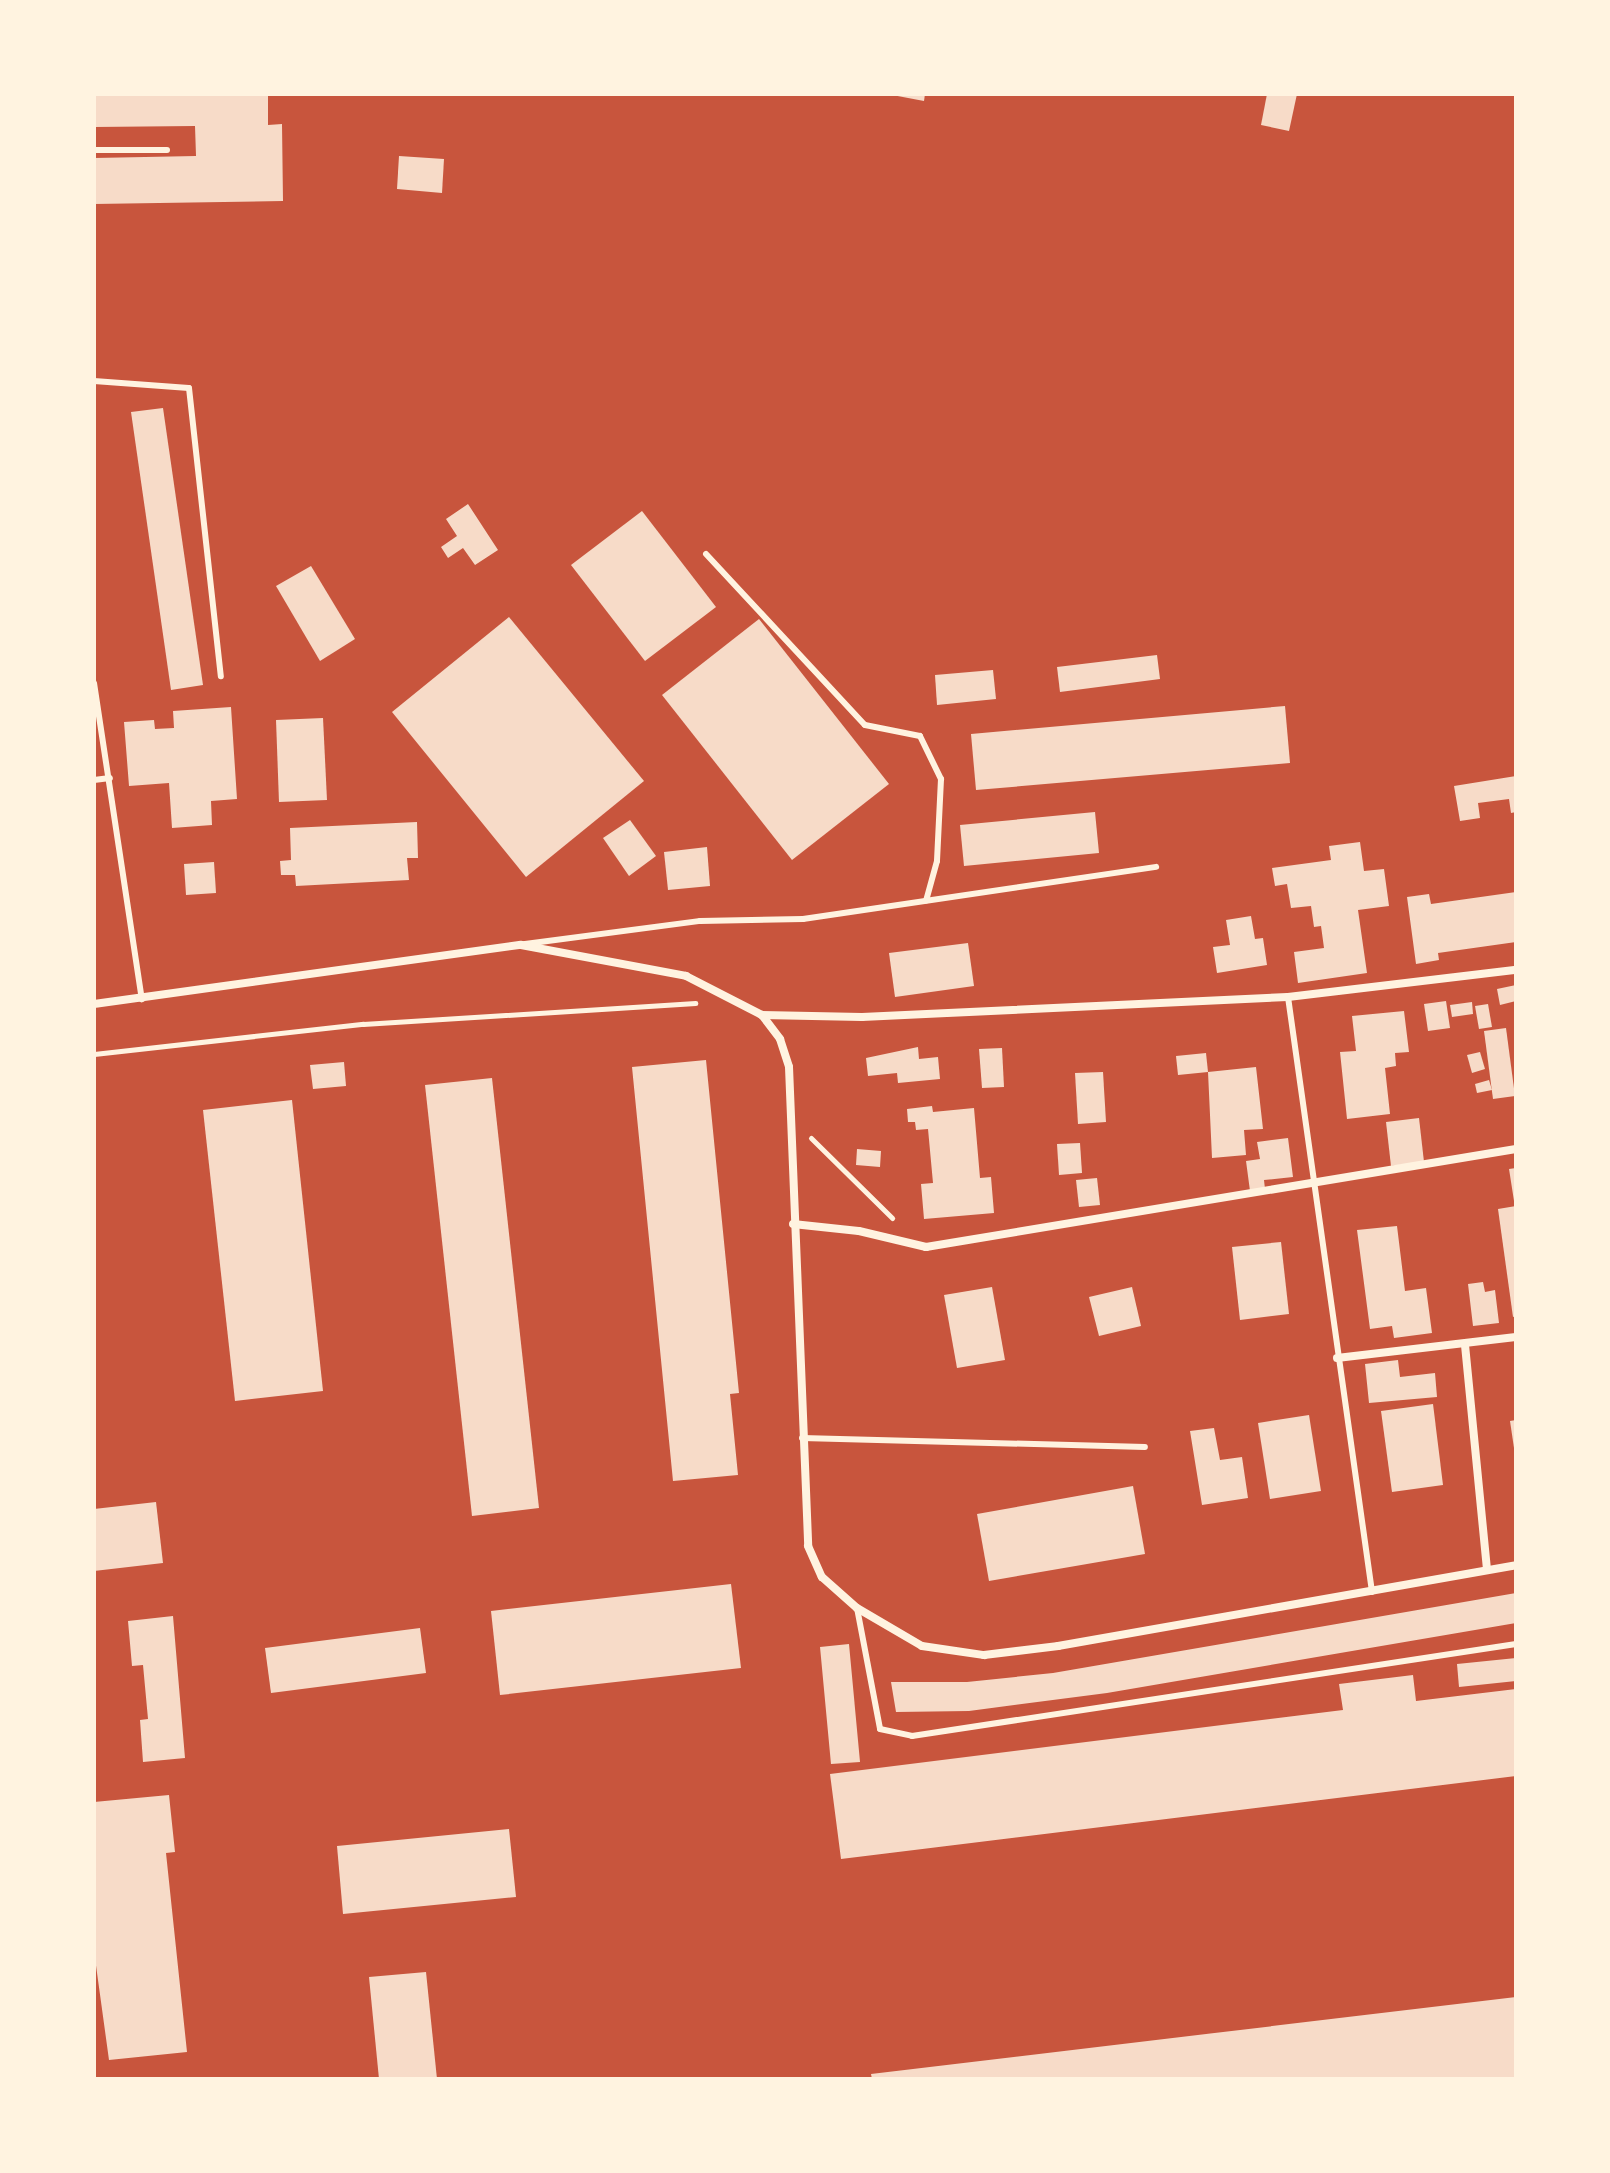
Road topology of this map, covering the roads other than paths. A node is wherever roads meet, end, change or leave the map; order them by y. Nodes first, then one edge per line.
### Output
1 (94, 150) edge
2 (167, 150) dead end
3 (94, 381) edge
4 (706, 554) dead end
5 (221, 676) dead end
6 (94, 683) edge
7 (110, 778) junction
8 (94, 780) edge
9 (1156, 867) dead end
10 (926, 901) junction
11 (521, 945) junction
12 (1516, 970) edge
13 (1288, 997) junction
14 (142, 999) junction
15 (94, 1004) edge
16 (762, 1015) junction
17 (1516, 1149) edge
18 (1316, 1183) junction
19 (793, 1224) junction
20 (1516, 1337) edge
21 (1465, 1345) junction
22 (1337, 1358) junction
23 (802, 1438) junction
24 (1145, 1447) dead end
25 (1516, 1565) edge
26 (1487, 1570) junction
27 (1372, 1592) junction
28 (857, 1608) junction
29 (1516, 1644) edge

1 - 2 lane
3 - 5 lane
4 - 10 lane
6 - 7 lane
7 - 8 lane
7 - 14 lane
9 - 10 lane
10 - 11 lane
11 - 14 street
11 - 16 street
12 - 13 street
13 - 16 street
13 - 18 lane
14 - 15 street
16 - 19 street
17 - 18 street
18 - 19 street
18 - 22 lane
19 - 23 street
20 - 21 street
21 - 22 street
21 - 26 street
22 - 27 lane
23 - 24 lane
23 - 28 street
25 - 26 street
26 - 27 street
27 - 28 street
28 - 29 lane

